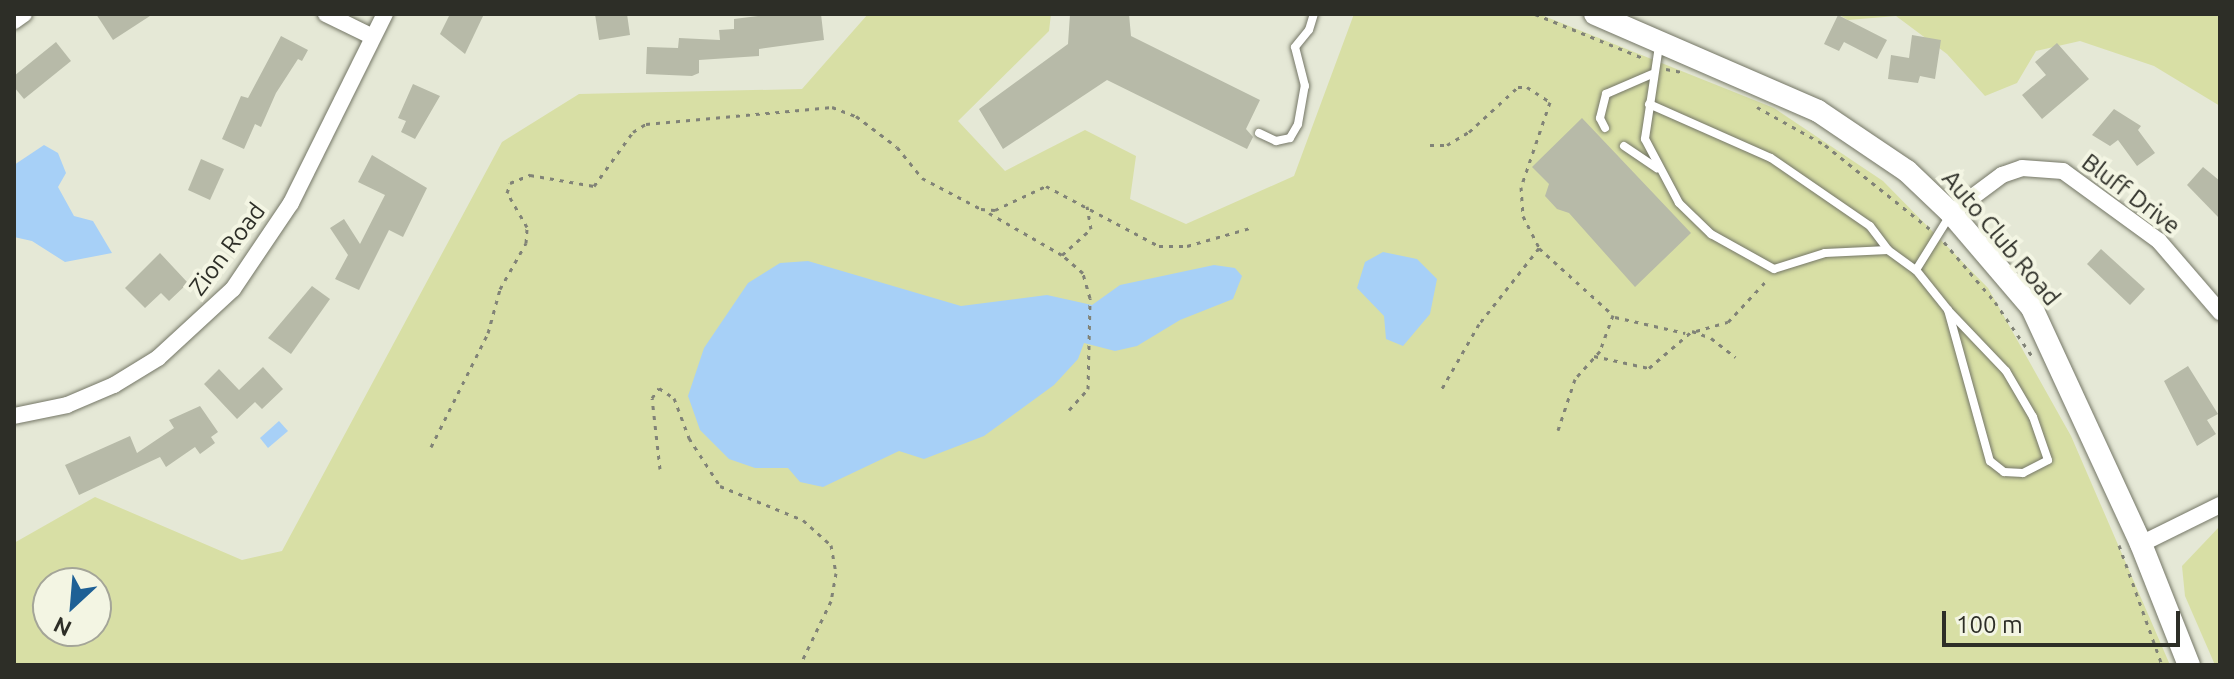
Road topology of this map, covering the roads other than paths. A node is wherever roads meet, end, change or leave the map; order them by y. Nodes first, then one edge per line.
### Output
1 (326, 14) edge
2 (385, 14) edge
3 (1314, 14) edge
4 (1595, 14) edge
5 (373, 37) junction
6 (1660, 41) junction
7 (1652, 74) junction
8 (1649, 104) junction
9 (1605, 128) dead end
10 (1259, 133) dead end
11 (1624, 146) dead end
12 (1657, 168) junction
13 (1951, 213) junction
14 (1888, 250) junction
15 (1916, 270) junction
16 (1948, 310) junction
17 (2220, 312) edge
18 (14, 416) edge
19 (2220, 505) edge
20 (2141, 544) junction
21 (2189, 665) edge

1 - 5 street
2 - 5 street, Zion Road
3 - 10 lane
4 - 6 street, Auto Club Road
5 - 18 street, Zion Road
6 - 7 lane
6 - 13 street, Auto Club Road
7 - 8 lane
7 - 9 lane
8 - 12 lane
8 - 14 lane
11 - 12 lane
12 - 14 lane
13 - 15 lane
13 - 17 street, Bluff Drive
13 - 20 street, Auto Club Road
14 - 15 lane
15 - 16 lane
16 - 16 lane
19 - 20 street
20 - 21 street, Auto Club Road

